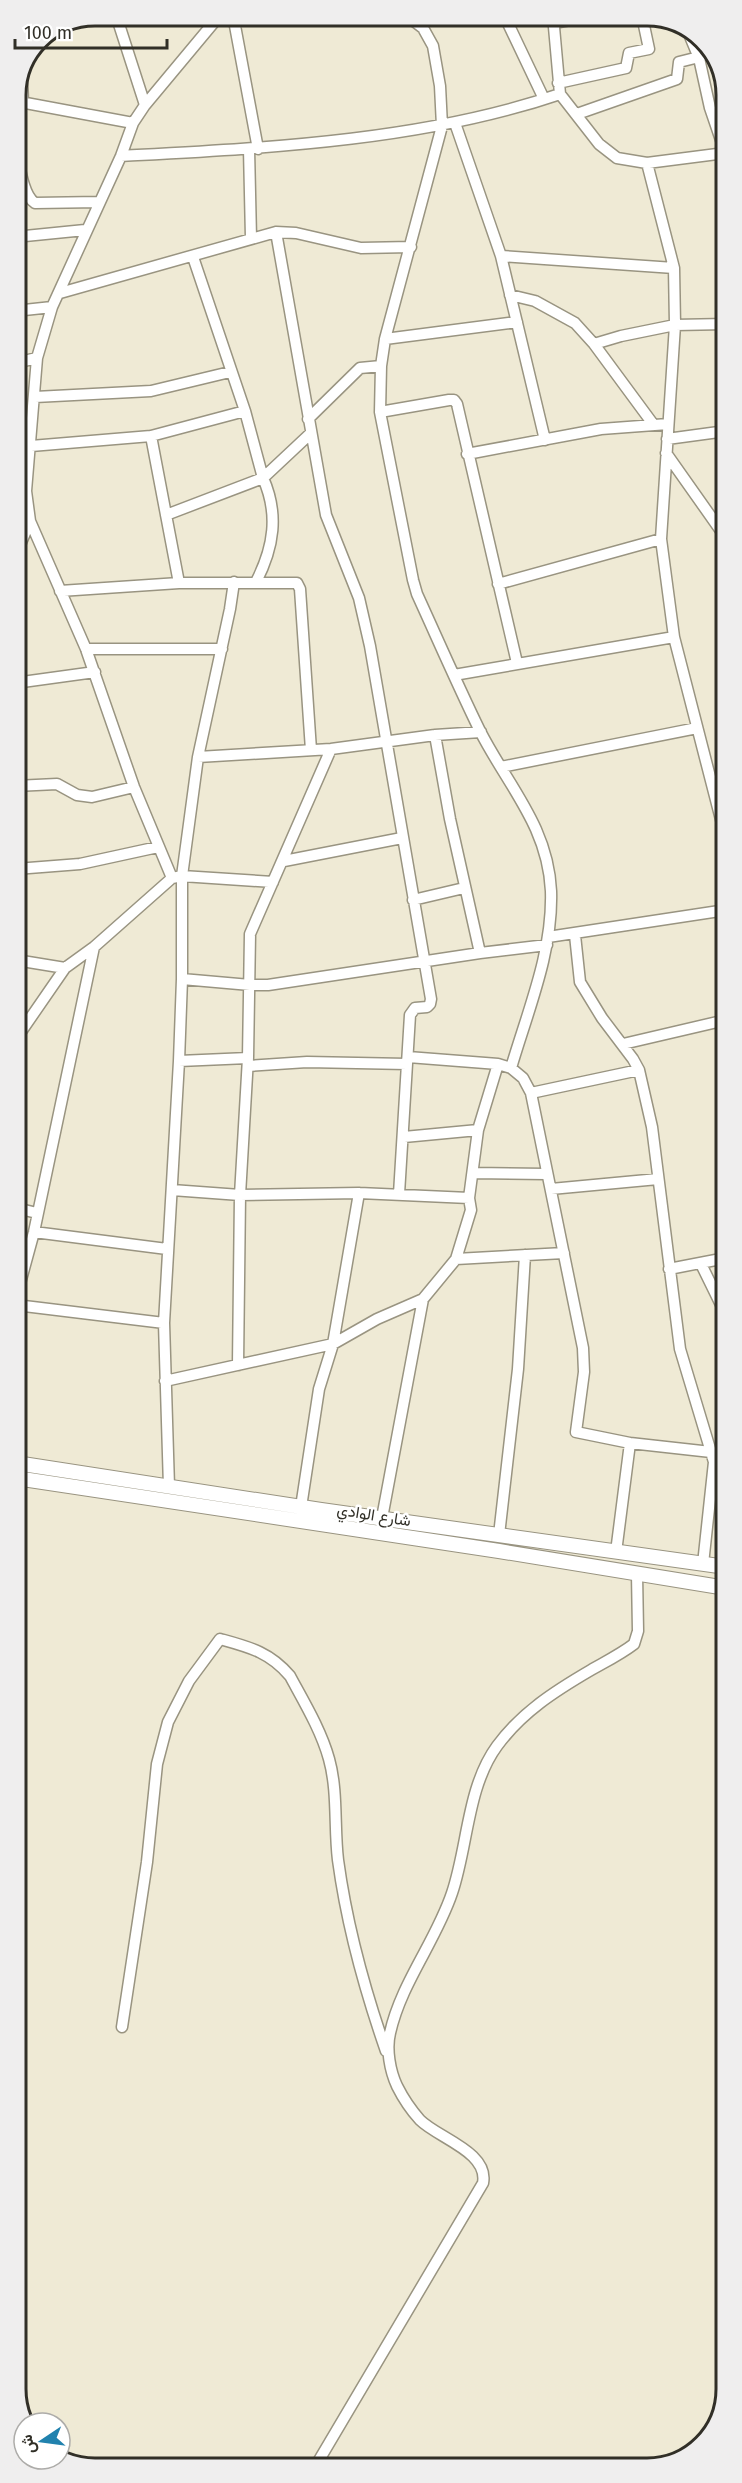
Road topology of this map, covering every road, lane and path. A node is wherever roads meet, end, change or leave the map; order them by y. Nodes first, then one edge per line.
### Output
1 (120, 26) edge
2 (211, 26) edge
3 (235, 26) edge
4 (420, 26) edge
5 (509, 26) edge
6 (554, 26) edge
7 (644, 26) edge
8 (693, 44) edge
9 (705, 56) edge
10 (699, 58) junction
11 (559, 88) junction
12 (544, 99) junction
13 (26, 103) edge
14 (145, 105) junction
15 (576, 114) junction
16 (133, 123) junction
17 (455, 123) junction
18 (442, 126) junction
19 (716, 126) edge
20 (254, 149) junction
21 (716, 153) edge
22 (121, 156) junction
23 (647, 163) junction
24 (26, 190) edge
25 (99, 202) junction
26 (85, 230) junction
27 (276, 232) junction
28 (26, 236) edge
29 (251, 238) junction
30 (411, 247) junction
31 (501, 256) junction
32 (193, 257) junction
33 (674, 268) junction
34 (60, 293) junction
35 (510, 295) junction
36 (52, 307) junction
37 (26, 310) edge
38 (517, 322) junction
39 (716, 324) edge
40 (675, 325) junction
41 (385, 339) junction
42 (594, 344) junction
43 (37, 358) junction
44 (26, 360) edge
45 (381, 366) junction
46 (230, 372) junction
47 (35, 398) junction
48 (245, 411) junction
49 (380, 412) junction
50 (308, 418) junction
51 (653, 424) junction
52 (668, 424) junction
53 (716, 432) edge
54 (311, 433) junction
55 (151, 436) junction
56 (667, 439) junction
57 (545, 440) junction
58 (31, 446) junction
59 (666, 453) junction
60 (467, 454) junction
61 (262, 478) junction
62 (166, 515) junction
63 (30, 521) junction
64 (716, 524) edge
65 (26, 531) edge
66 (661, 539) junction
67 (234, 582) junction
68 (256, 582) junction
69 (178, 583) junction
70 (498, 584) junction
71 (60, 591) junction
72 (674, 637) junction
73 (86, 649) junction
74 (222, 649) junction
75 (518, 663) junction
76 (95, 672) junction
77 (454, 675) junction
78 (26, 681) edge
79 (697, 728) junction
80 (481, 732) junction
81 (435, 735) junction
82 (387, 741) junction
83 (332, 749) junction
84 (311, 750) junction
85 (198, 757) junction
86 (501, 767) junction
87 (26, 785) edge
88 (134, 787) junction
89 (716, 800) edge
90 (402, 838) junction
91 (158, 847) junction
92 (284, 861) junction
93 (26, 868) edge
94 (177, 877) junction
95 (273, 882) junction
96 (465, 888) junction
97 (413, 900) junction
98 (716, 912) edge
99 (575, 935) junction
100 (548, 941) junction
101 (94, 947) junction
102 (480, 953) junction
103 (26, 962) edge
104 (424, 963) junction
105 (65, 968) junction
106 (182, 979) junction
107 (250, 986) junction
108 (716, 1022) edge
109 (26, 1025) edge
110 (623, 1044) junction
111 (408, 1060) junction
112 (179, 1061) junction
113 (248, 1062) junction
114 (498, 1064) junction
115 (511, 1068) junction
116 (639, 1070) junction
117 (531, 1093) junction
118 (478, 1130) junction
119 (404, 1137) junction
120 (473, 1173) junction
121 (546, 1174) junction
122 (658, 1179) junction
123 (172, 1190) junction
124 (551, 1190) junction
125 (359, 1193) junction
126 (399, 1194) junction
127 (240, 1195) junction
128 (468, 1198) junction
129 (26, 1210) edge
130 (37, 1213) junction
131 (34, 1232) junction
132 (167, 1249) junction
133 (564, 1253) junction
134 (525, 1255) junction
135 (456, 1259) junction
136 (716, 1260) edge
137 (26, 1261) edge
138 (701, 1264) junction
139 (669, 1269) junction
140 (716, 1295) edge
141 (423, 1299) junction
142 (26, 1306) edge
143 (164, 1323) junction
144 (333, 1344) junction
145 (238, 1365) junction
146 (165, 1381) junction
147 (630, 1443) junction
148 (711, 1452) junction
149 (716, 1461) edge
150 (26, 1465) edge
151 (26, 1480) edge
152 (169, 1487) junction
153 (152, 1492) junction
154 (716, 1496) edge
155 (301, 1507) junction
156 (382, 1518) junction
157 (499, 1535) junction
158 (616, 1552) junction
159 (703, 1564) junction
160 (716, 1566) edge
161 (637, 1574) junction
162 (716, 1586) edge
163 (122, 2027) dead end
164 (389, 2060) junction
165 (321, 2457) edge

1 - 14 street
2 - 14 street
3 - 20 street
4 - 18 street
5 - 12 street
6 - 11 street
7 - 11 street
8 - 10 street
9 - 10 street
10 - 15 street
10 - 19 street
11 - 12 street
11 - 15 street
12 - 17 street
13 - 16 street
14 - 16 street
15 - 23 street
16 - 22 street
17 - 18 street
17 - 31 street
18 - 20 street
18 - 30 street
20 - 22 street
20 - 29 street
21 - 23 street
22 - 25 street
23 - 33 street
24 - 25 street
25 - 26 street
26 - 28 street
26 - 34 street
27 - 29 street
27 - 30 street
27 - 50 street
29 - 32 street
30 - 41 street
31 - 33 street
31 - 35 street
32 - 34 street
32 - 46 street
33 - 40 street
34 - 36 street
35 - 38 street
35 - 42 street
36 - 37 street
36 - 43 street
38 - 41 street
38 - 57 street
39 - 40 street
40 - 42 street
40 - 52 street
41 - 45 street
42 - 51 street
43 - 44 street
43 - 47 street
45 - 49 street
45 - 50 street
46 - 47 street
46 - 48 street
47 - 58 street
48 - 55 street
48 - 61 street
49 - 60 street
49 - 77 street
50 - 54 street
51 - 52 street
51 - 57 street
52 - 56 street
53 - 56 street
54 - 61 street
54 - 82 street
55 - 58 street
55 - 62 street
56 - 59 street
57 - 60 street
58 - 63 street
59 - 64 street
59 - 66 street
60 - 70 street
61 - 62 street
61 - 68 street
62 - 69 street
63 - 65 street
63 - 71 street
66 - 70 street
66 - 72 street
67 - 68 street
67 - 69 street
67 - 74 street
68 - 84 street
69 - 71 street
70 - 75 street
71 - 73 street
72 - 75 street
72 - 79 street
73 - 74 street
73 - 76 street
74 - 85 street
75 - 77 street
76 - 78 street
76 - 88 street
77 - 80 street
79 - 86 street
79 - 89 street
80 - 81 street
80 - 86 street
81 - 82 street
81 - 96 street
82 - 83 street
82 - 90 street
83 - 84 street
83 - 92 street
84 - 85 street
85 - 94 street
86 - 100 street
87 - 88 street
88 - 91 street
90 - 92 street
90 - 97 street
91 - 93 street
91 - 94 street
92 - 95 street
94 - 95 street
94 - 101 street
94 - 106 street
95 - 107 street
96 - 97 street
96 - 102 street
97 - 104 street
98 - 99 street
99 - 100 street
99 - 110 street
100 - 102 street
100 - 115 street
101 - 105 street
101 - 130 street
102 - 104 street
103 - 105 street
104 - 107 street
104 - 111 street
105 - 109 street
106 - 107 street
106 - 112 street
107 - 113 street
108 - 110 street
110 - 116 street
111 - 113 street
111 - 114 street
111 - 119 street
112 - 113 street
112 - 123 street
113 - 127 street
114 - 115 street
114 - 118 street
115 - 117 street
116 - 117 street
116 - 122 street
117 - 121 street
118 - 119 street
118 - 120 street
119 - 126 street
120 - 121 street
120 - 128 street
121 - 124 street
122 - 124 street
122 - 139 street
123 - 127 street
123 - 132 street
124 - 133 street
125 - 126 street
125 - 127 street
125 - 144 street
126 - 128 street
127 - 145 street
128 - 135 street
129 - 130 street
130 - 131 street
131 - 132 street
131 - 137 street
132 - 143 street
133 - 134 street
133 - 147 street
134 - 135 street
134 - 157 street
135 - 141 street
136 - 138 street
138 - 139 street
138 - 140 street
139 - 148 street
141 - 144 street
141 - 156 street
142 - 143 street
143 - 146 street
144 - 145 street
144 - 155 street
145 - 146 street
146 - 152 street
147 - 148 street
147 - 158 street
148 - 149 street
150 - 153 main road, شارع الوادي
151 - 153 main road, شارع الوادي
152 - 153 main road, شارع الوادي
152 - 155 main road, شارع الوادي
153 - 161 main road, شارع الوادي
154 - 159 street
155 - 156 main road, شارع الوادي
156 - 157 main road, شارع الوادي
157 - 158 main road, شارع الوادي
158 - 159 main road, شارع الوادي
159 - 160 main road, شارع الوادي
161 - 162 main road, شارع الوادي
161 - 164 street
163 - 164 street
164 - 165 street

